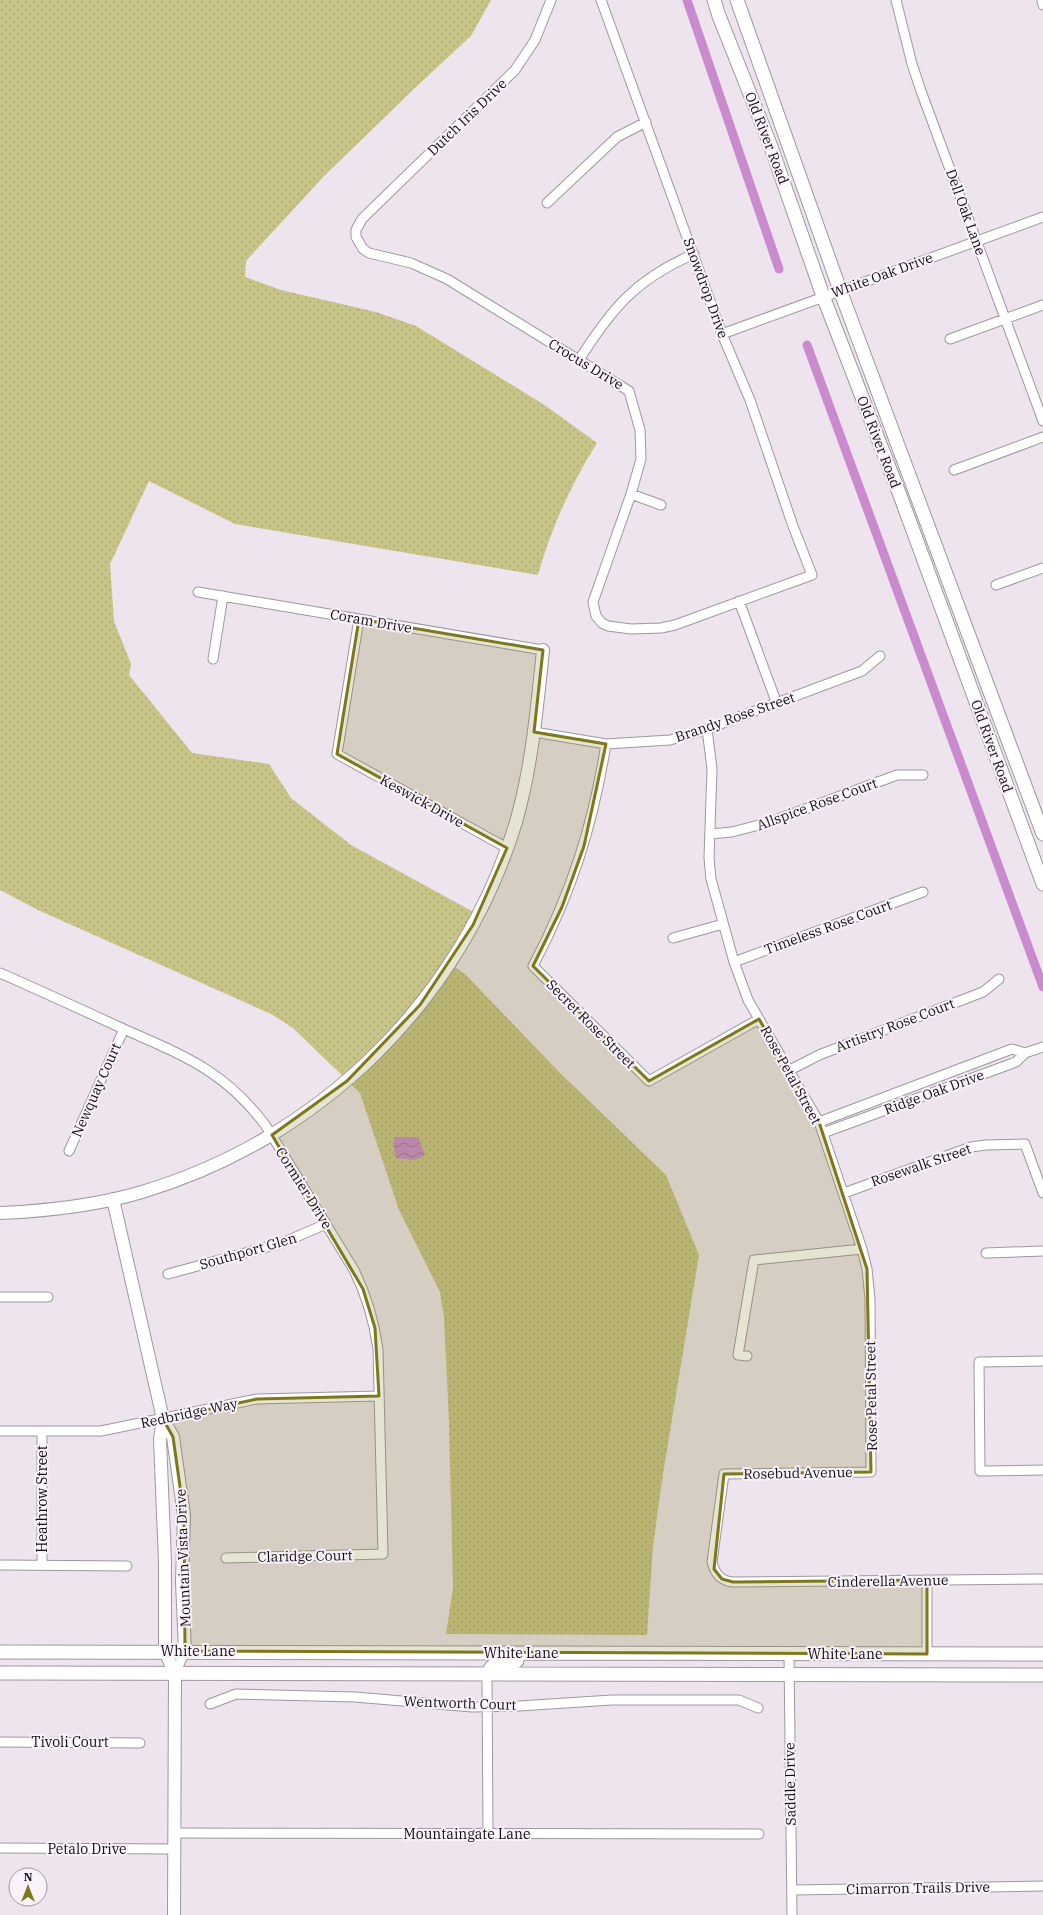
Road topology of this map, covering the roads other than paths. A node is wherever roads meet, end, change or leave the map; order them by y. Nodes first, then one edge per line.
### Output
1 (551, 0) edge
2 (601, 0) edge
3 (714, 0) edge
4 (737, 0) edge
5 (896, 0) edge
6 (1042, 0) edge
7 (1043, 6) edge
8 (646, 122) junction
9 (547, 203) dead end
10 (1043, 217) edge
11 (362, 219) joint
12 (977, 241) junction
13 (694, 254) junction
14 (840, 290) junction
15 (823, 296) junction
16 (1043, 305) edge
17 (1005, 319) junction
18 (722, 334) junction
19 (950, 340) dead end
20 (579, 360) junction
21 (1043, 421) edge
22 (1043, 437) edge
23 (954, 470) dead end
24 (631, 494) junction
25 (662, 505) dead end
26 (1043, 568) edge
27 (996, 585) dead end
28 (198, 592) dead end
29 (223, 596) junction
30 (739, 602) junction
31 (359, 619) junction
32 (543, 650) joint
33 (880, 656) dead end
34 (213, 659) dead end
35 (777, 704) junction
36 (707, 729) junction
37 (534, 732) junction
38 (606, 744) junction
39 (923, 775) dead end
40 (710, 834) junction
41 (1043, 834) edge
42 (507, 848) junction
43 (1043, 884) edge
44 (923, 892) dead end
45 (722, 924) junction
46 (673, 938) dead end
47 (734, 962) junction
48 (0, 973) edge
49 (999, 979) dead end
50 (759, 1019) junction
51 (124, 1029) junction
52 (1043, 1047) edge
53 (1025, 1053) junction
54 (790, 1070) junction
55 (819, 1122) junction
56 (823, 1133) junction
57 (272, 1135) junction
58 (69, 1151) dead end
59 (844, 1193) junction
60 (1043, 1193) edge
61 (113, 1199) junction
62 (0, 1213) edge
63 (326, 1224) junction
64 (862, 1249) junction
65 (1043, 1250) edge
66 (986, 1253) dead end
67 (168, 1274) dead end
68 (0, 1297) edge
69 (48, 1297) dead end
70 (747, 1356) dead end
71 (1043, 1361) edge
72 (379, 1396) junction
73 (163, 1419) junction
74 (0, 1431) edge
75 (42, 1432) junction
76 (1043, 1470) edge
77 (871, 1472) joint
78 (383, 1554) joint
79 (226, 1558) dead end
80 (0, 1565) edge
81 (42, 1566) junction
82 (127, 1566) dead end
83 (1043, 1579) edge
84 (927, 1580) junction
85 (734, 1582) joint
86 (165, 1651) junction
87 (185, 1651) junction
88 (0, 1652) edge
89 (568, 1653) junction
90 (789, 1654) junction
91 (927, 1654) junction
92 (1043, 1654) edge
93 (1043, 1660) edge
94 (0, 1673) edge
95 (175, 1674) junction
96 (487, 1674) junction
97 (789, 1674) junction
98 (1008, 1675) junction
99 (1043, 1675) edge
100 (210, 1704) dead end
101 (488, 1707) junction
102 (758, 1708) dead end
103 (0, 1742) edge
104 (140, 1742) dead end
105 (174, 1833) junction
106 (488, 1834) junction
107 (759, 1834) dead end
108 (0, 1848) edge
109 (174, 1849) junction
110 (1043, 1886) edge
111 (792, 1890) junction
112 (174, 1915) edge
113 (792, 1915) edge

1 - 11 street, Dutch Iris Drive
2 - 8 street, Snowdrop Drive
3 - 15 main road, Old River Road
4 - 14 main road, Old River Road
5 - 12 street, Dell Oak Lane
6 - 7 street
8 - 9 street
8 - 13 street, Snowdrop Drive
10 - 12 street, White Oak Drive
11 - 20 street, Crocus Drive
12 - 14 street, White Oak Drive
12 - 17 street, Dell Oak Lane
13 - 18 street, Snowdrop Drive
13 - 20 street
14 - 15 street, White Oak Drive
14 - 41 main road, Old River Road
15 - 18 street, White Oak Drive
15 - 43 main road, Old River Road
16 - 17 street
17 - 19 street
17 - 21 street, Dell Oak Lane
18 - 30 street, Snowdrop Drive
20 - 24 street, Crocus Drive
22 - 23 street
24 - 25 street
24 - 30 street, Crocus Drive
26 - 27 street
28 - 29 street, Coram Drive
29 - 31 street, Coram Drive
29 - 34 street
30 - 35 street
31 - 32 street, Coram Drive
31 - 42 street, Keswick Drive
32 - 37 street
33 - 35 street, Brandy Rose Street
35 - 36 street, Brandy Rose Street
36 - 38 street, Brandy Rose Street
36 - 40 street, Rose Petal Street
37 - 38 street, Brandy Rose Street
37 - 42 street
38 - 50 street, Secret Rose Street
39 - 40 street, Allspice Rose Court
40 - 45 street, Rose Petal Street
42 - 57 street
44 - 47 street, Timeless Rose Court
45 - 46 street
45 - 47 street, Rose Petal Street
47 - 50 street, Rose Petal Street
48 - 51 street, Cormier Drive
49 - 54 street, Artistry Rose Court
50 - 54 street, Rose Petal Street
51 - 57 street, Cormier Drive
51 - 58 street, Newquay Court
52 - 53 street, Ridge Oak Drive
53 - 55 street, Ridge Oak Drive
53 - 56 street, Ridge Oak Drive
54 - 55 street, Rose Petal Street
55 - 56 street, Rose Petal Street
56 - 59 street, Rose Petal Street
57 - 61 street
57 - 63 street, Cormier Drive
59 - 60 street, Rosewalk Street
59 - 64 street, Rose Petal Street
61 - 62 street
61 - 73 street, Mountain Vista Drive
63 - 67 street, Southport Glen
63 - 72 street, Cormier Drive
64 - 70 street
64 - 77 street, Rose Petal Street
65 - 66 street
68 - 69 street
71 - 76 street
72 - 73 street, Redbridge Way
72 - 78 street, Cormier Drive
73 - 75 street, Redbridge Way
73 - 86 street, Mountain Vista Drive
73 - 87 street, Mountain Vista Drive
74 - 75 street, Redbridge Way
75 - 81 street, Heathrow Street
77 - 85 street, Rosebud Avenue
78 - 79 street, Claridge Court
80 - 81 street
81 - 82 street
83 - 84 street, Cinderella Avenue
84 - 85 street, Cinderella Avenue
84 - 91 street
86 - 87 main road, White Lane
86 - 88 main road, White Lane
86 - 95 street, Mountain Vista Drive
87 - 89 main road, White Lane
87 - 95 street, Mountain Vista Drive
89 - 90 main road, White Lane
89 - 96 main road
90 - 91 main road, White Lane
90 - 97 street, Saddle Drive
91 - 92 main road, White Lane
93 - 98 main road
94 - 95 main road, White Lane
95 - 96 main road, White Lane
95 - 105 street, Mountain Vista Drive
96 - 97 main road, White Lane
96 - 101 street
97 - 98 main road, White Lane
97 - 111 street, Saddle Drive
98 - 99 main road, White Lane
100 - 101 street, Wentworth Court
101 - 102 street, Wentworth Court
101 - 106 street
103 - 104 street, Tivoli Court
105 - 106 street, Mountaingate Lane
105 - 109 street, Mountain Vista Drive
106 - 107 street, Mountaingate Lane
108 - 109 street, Petalo Drive
109 - 112 street, Mountain Vista Drive
110 - 111 street, Cimarron Trails Drive
111 - 113 street, Saddle Drive

